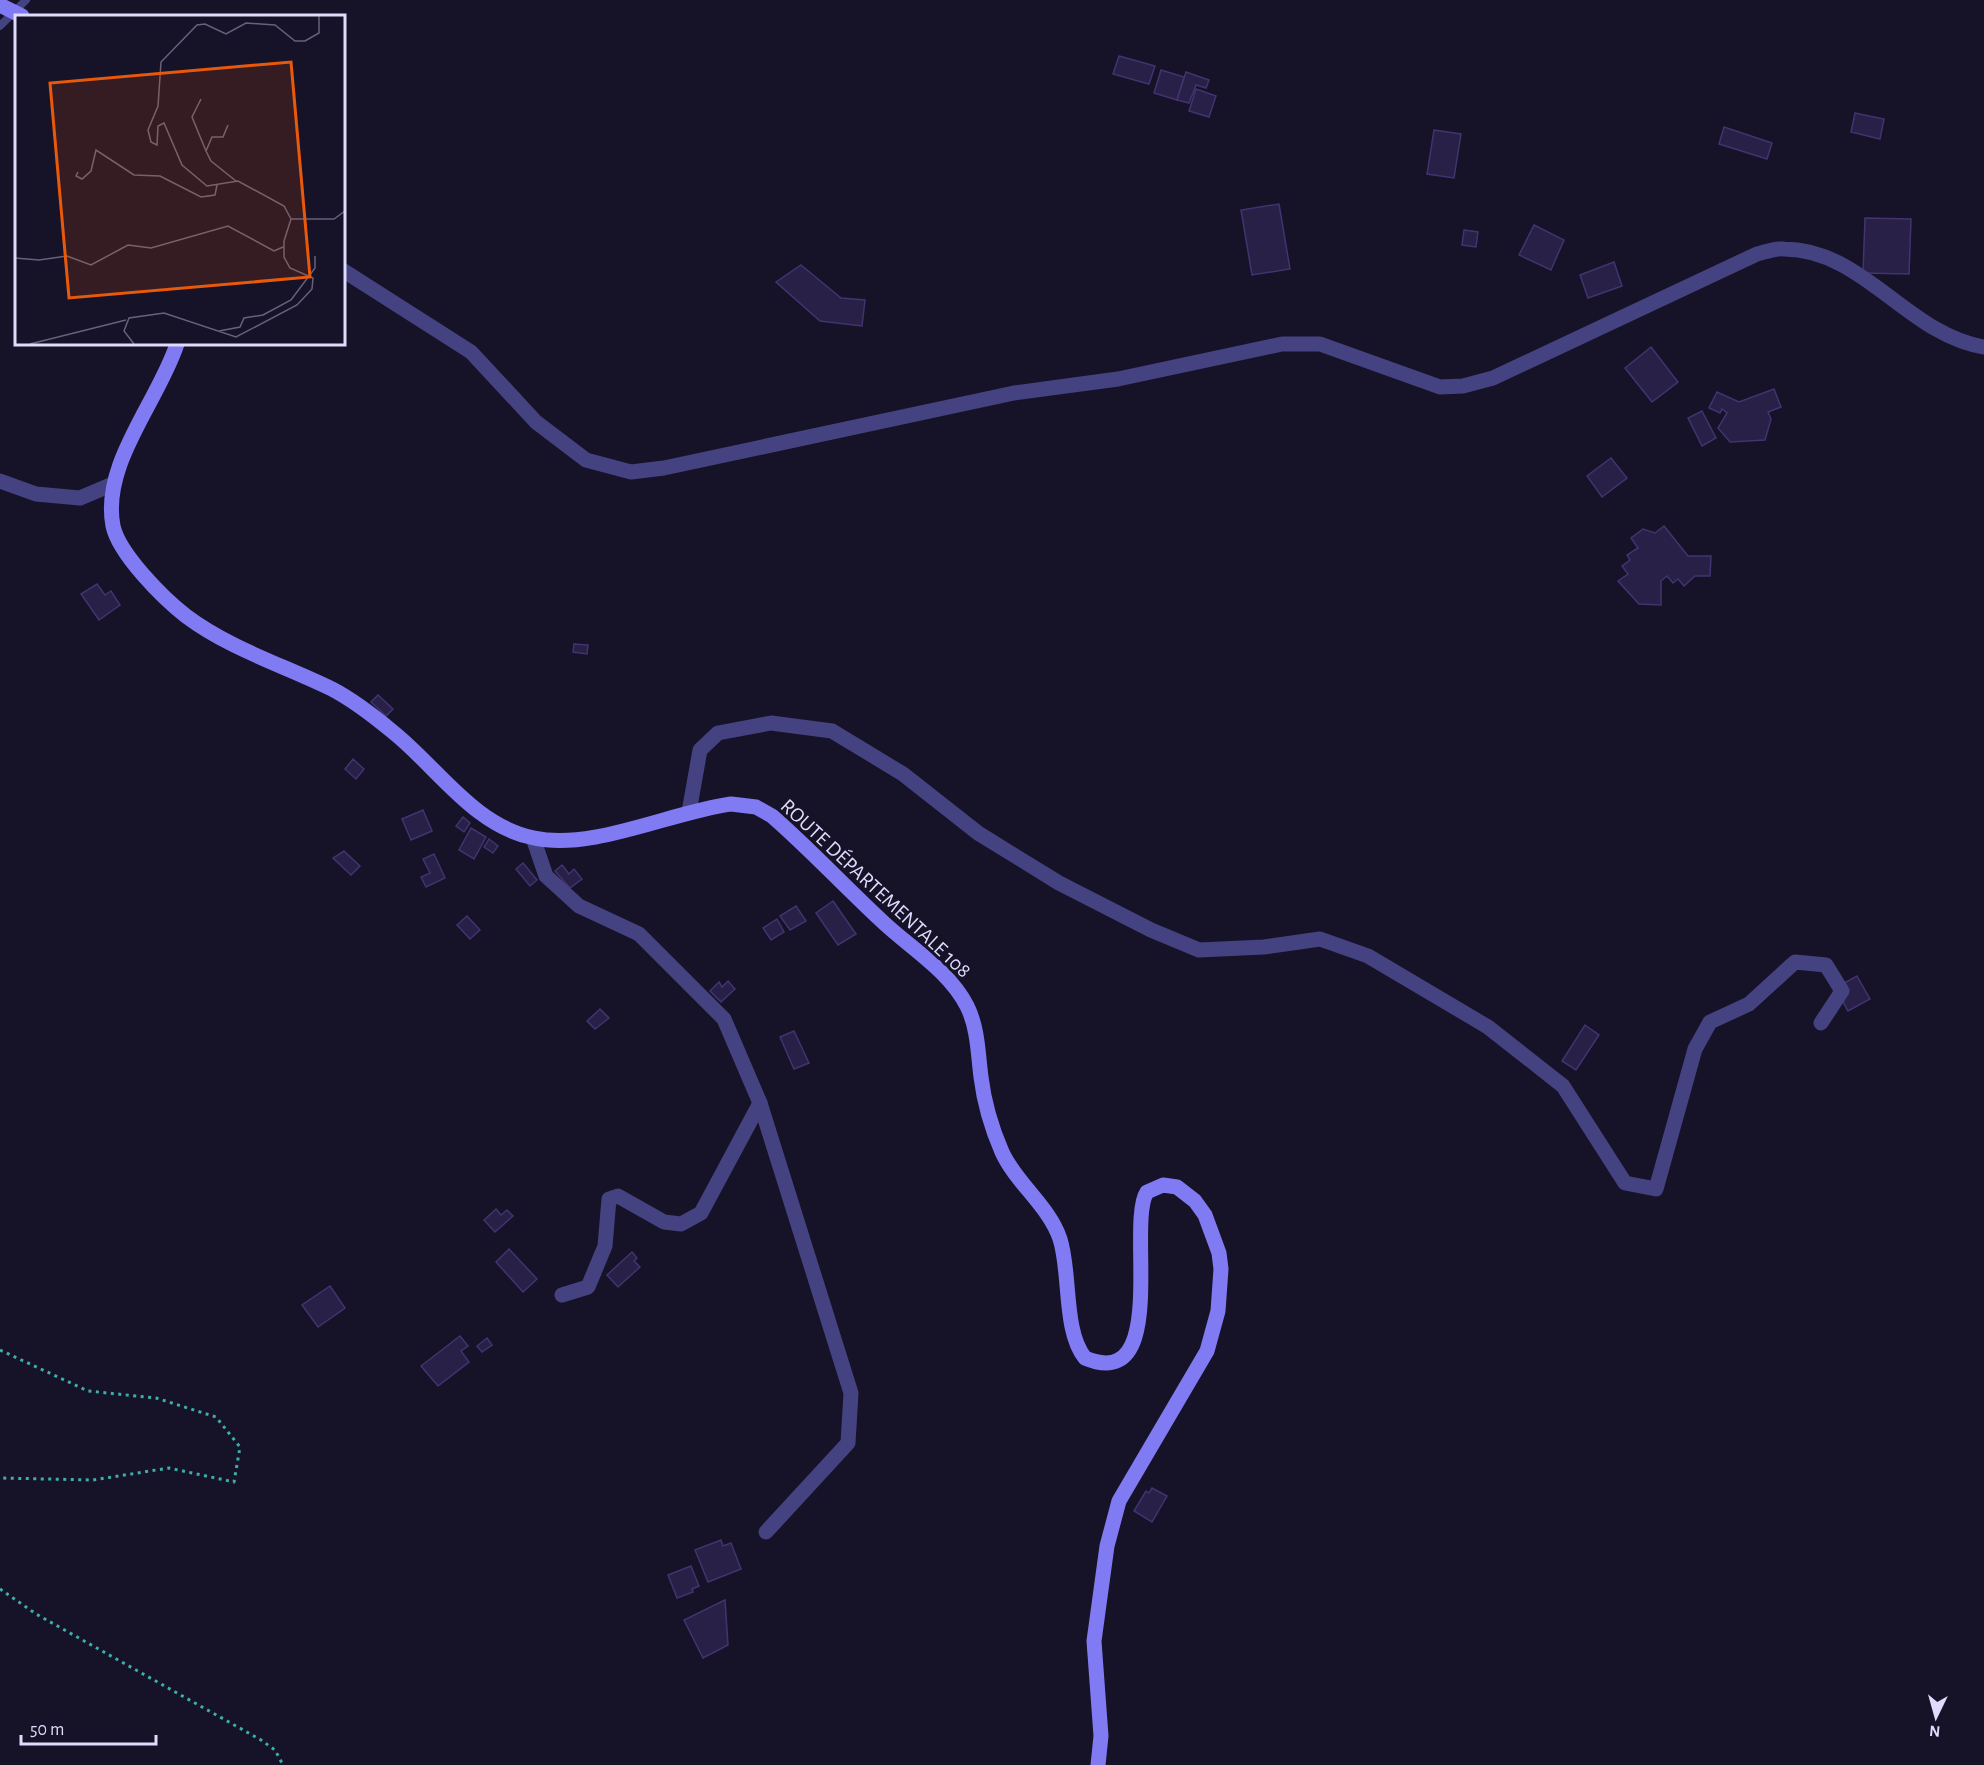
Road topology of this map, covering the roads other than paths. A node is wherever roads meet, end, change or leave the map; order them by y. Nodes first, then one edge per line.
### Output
1 (26, 0) edge
2 (0, 5) edge
3 (18, 15) edge
4 (15, 17) edge
5 (0, 26) edge
6 (345, 273) edge
7 (177, 345) edge
8 (1984, 347) edge
9 (0, 481) edge
10 (113, 483) junction
11 (689, 812) junction
12 (533, 838) junction
13 (1821, 1023) dead end
14 (760, 1103) junction
15 (562, 1295) dead end
16 (766, 1532) dead end
17 (1098, 1765) edge

1 - 3 lane
2 - 3 main road
4 - 5 lane
6 - 8 street
7 - 10 main road, ROUTE DÉPARTEMENTALE 108
9 - 10 street
10 - 12 main road, ROUTE DÉPARTEMENTALE 108
11 - 12 main road, ROUTE DÉPARTEMENTALE 108
11 - 13 street
11 - 17 main road, ROUTE DÉPARTEMENTALE 108
12 - 14 street
14 - 15 street
14 - 16 street

